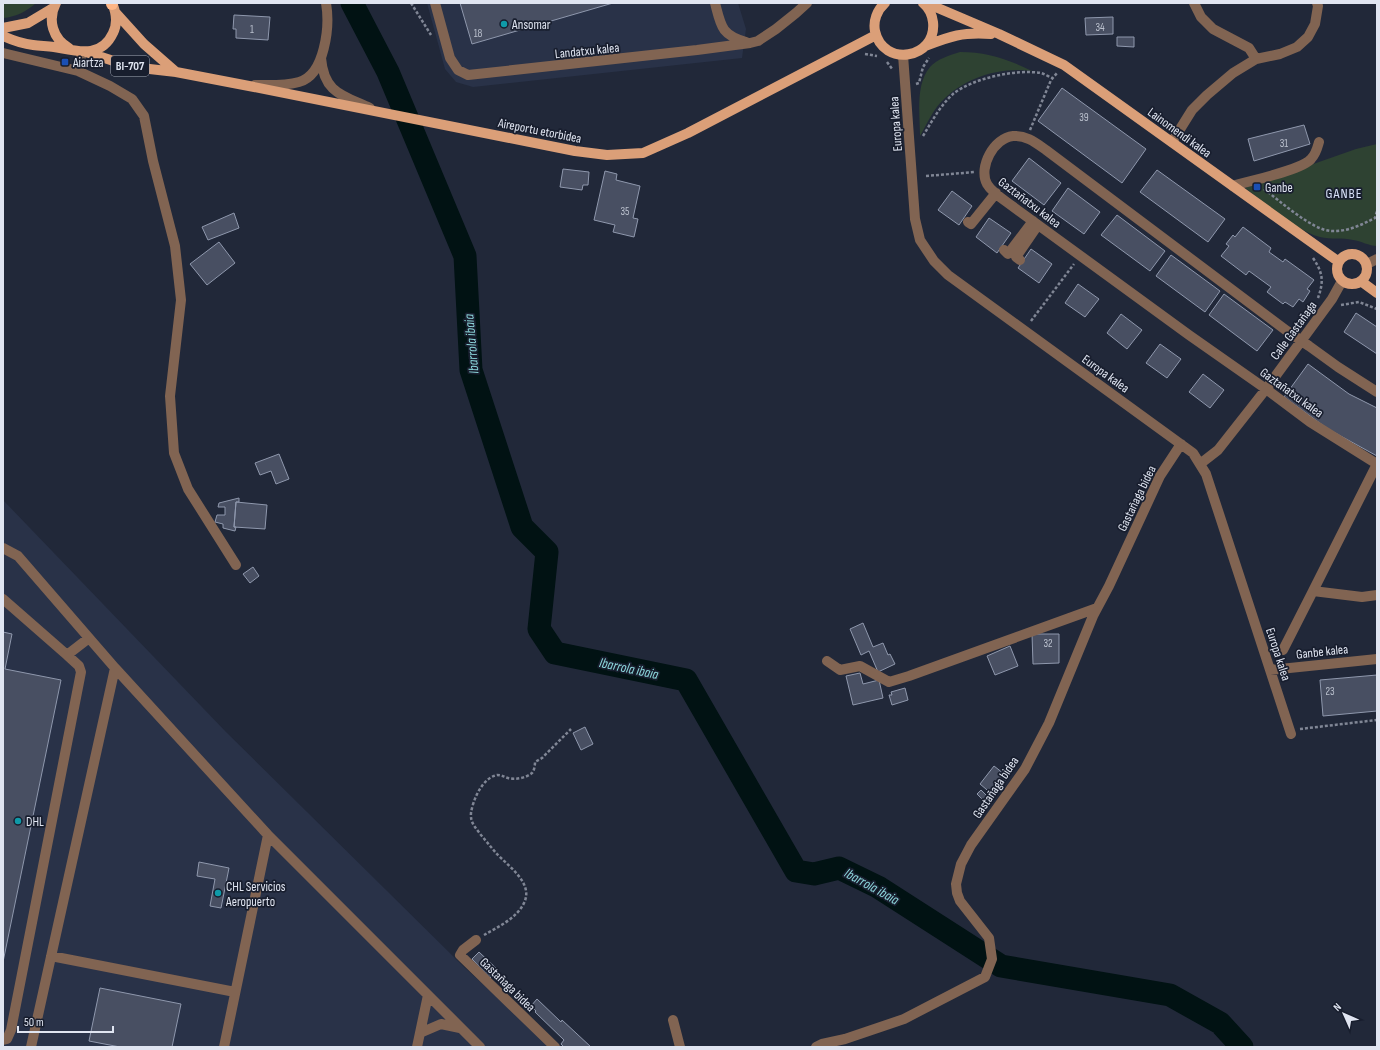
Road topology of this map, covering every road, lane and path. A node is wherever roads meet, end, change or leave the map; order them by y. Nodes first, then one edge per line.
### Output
1 (326, 3) edge
2 (411, 3) edge
3 (436, 3) edge
4 (715, 3) edge
5 (806, 3) edge
6 (925, 3) edge
7 (1194, 3) edge
8 (1317, 3) edge
9 (882, 4) edge
10 (55, 6) edge
11 (113, 6) edge
12 (3, 28) edge
13 (999, 34) junction
14 (3, 36) edge
15 (876, 36) junction
16 (750, 43) junction
17 (924, 46) junction
18 (447, 48) junction
19 (82, 52) junction
20 (3, 54) edge
21 (903, 55) junction
22 (321, 58) junction
23 (1256, 59) junction
24 (1064, 65) junction
25 (78, 71) junction
26 (176, 72) junction
27 (1052, 78) junction
28 (249, 86) junction
29 (379, 112) junction
30 (923, 136) dead end
31 (1027, 138) junction
32 (1172, 142) junction
33 (1319, 142) dead end
34 (984, 172) junction
35 (926, 176) dead end
36 (1253, 180) junction
37 (1233, 186) junction
38 (996, 193) junction
39 (1377, 211) edge
40 (1376, 219) edge
41 (968, 222) dead end
42 (1036, 223) junction
43 (1004, 250) dead end
44 (1080, 256) junction
45 (1377, 259) edge
46 (1020, 260) dead end
47 (1339, 262) junction
48 (1367, 264) junction
49 (1342, 281) junction
50 (1362, 282) junction
51 (1377, 294) edge
52 (1031, 321) dead end
53 (1301, 342) junction
54 (1266, 389) junction
55 (1377, 392) edge
56 (1181, 444) junction
57 (1200, 464) junction
58 (1377, 464) edge
59 (3, 548) edge
60 (236, 565) dead end
61 (1313, 591) junction
62 (1377, 595) edge
63 (3, 599) edge
64 (1097, 608) junction
65 (89, 638) junction
66 (1284, 650) dead end
67 (67, 655) junction
68 (1377, 659) edge
69 (827, 662) dead end
70 (114, 668) junction
71 (1270, 670) junction
72 (1377, 720) edge
73 (571, 729) dead end
74 (1291, 732) joint
75 (268, 835) junction
76 (476, 940) joint
77 (51, 956) junction
78 (236, 992) junction
79 (428, 995) junction
80 (674, 1020) dead end
81 (460, 1028) junction
82 (420, 1033) junction
83 (3, 1040) edge
84 (847, 1043) edge
85 (31, 1047) edge
86 (224, 1047) edge
87 (417, 1047) edge
88 (480, 1047) edge
89 (555, 1047) edge
90 (680, 1047) edge
91 (816, 1047) edge

1 - 22 street
2 - 18 path
3 - 18 street, Landatxu kalea
4 - 16 street
5 - 16 street, Landatxu kalea
6 - 13 main road, Lainomendi kalea
6 - 17 main road
7 - 23 street
8 - 23 street
9 - 15 main road
10 - 12 main road, BI-707
10 - 19 main road, BI-707
11 - 19 main road, BI-707
11 - 26 main road, BI-707
13 - 17 main road, Lainomendi kalea
13 - 24 main road, Lainomendi kalea
14 - 19 main road, BI-707
15 - 21 main road
15 - 29 main road, Aireportu etorbidea
16 - 18 street, Landatxu kalea
17 - 21 main road, Lainomendi kalea
19 - 25 street
19 - 26 main road, BI-707
20 - 25 street
21 - 56 street, Europa kalea
22 - 28 street
22 - 29 street
23 - 32 street
24 - 27 path
24 - 32 main road, Lainomendi kalea
25 - 60 street
26 - 28 main road, Aireportu etorbidea / BI-707
27 - 30 path
27 - 31 path
28 - 29 main road, Aireportu etorbidea
31 - 34 street, Gaztañatxu kalea
31 - 53 street
32 - 37 main road, Lainomendi kalea
33 - 36 street
34 - 35 path
34 - 38 street, Gaztañatxu kalea
36 - 37 street
36 - 40 path
37 - 47 main road, Lainomendi kalea
38 - 41 street
38 - 42 street, Gaztañatxu kalea
39 - 40 path
42 - 43 street
42 - 44 street, Gaztañatxu kalea
42 - 46 street
44 - 52 path
44 - 54 street, Gaztañatxu kalea
45 - 48 street
47 - 48 main road
47 - 49 main road
48 - 50 main road
49 - 50 main road
49 - 53 street, Calle Gastañaga
50 - 51 main road
53 - 54 street, Calle Gastañaga
53 - 55 street
54 - 57 street, Calle Gastañaga
54 - 58 street, Gaztañatxu kalea
56 - 57 street, Europa kalea
56 - 64 street, Gastañaga bidea
57 - 71 street, Europa kalea
58 - 61 street
59 - 65 street
61 - 62 street
61 - 66 street
63 - 67 street
64 - 69 street
64 - 84 street, Gastañaga bidea
65 - 67 street
65 - 70 street
67 - 83 street
68 - 71 street, Ganbe kalea
70 - 75 street
70 - 77 street
71 - 74 street, Europa kalea
72 - 74 path
73 - 76 path
75 - 78 street
75 - 79 street
76 - 89 street, Gastañaga bidea
77 - 78 street
77 - 85 street
78 - 86 street
79 - 81 street
79 - 82 street
80 - 90 street
81 - 82 street
81 - 88 street
82 - 87 street
84 - 91 street, Gastañaga bidea

